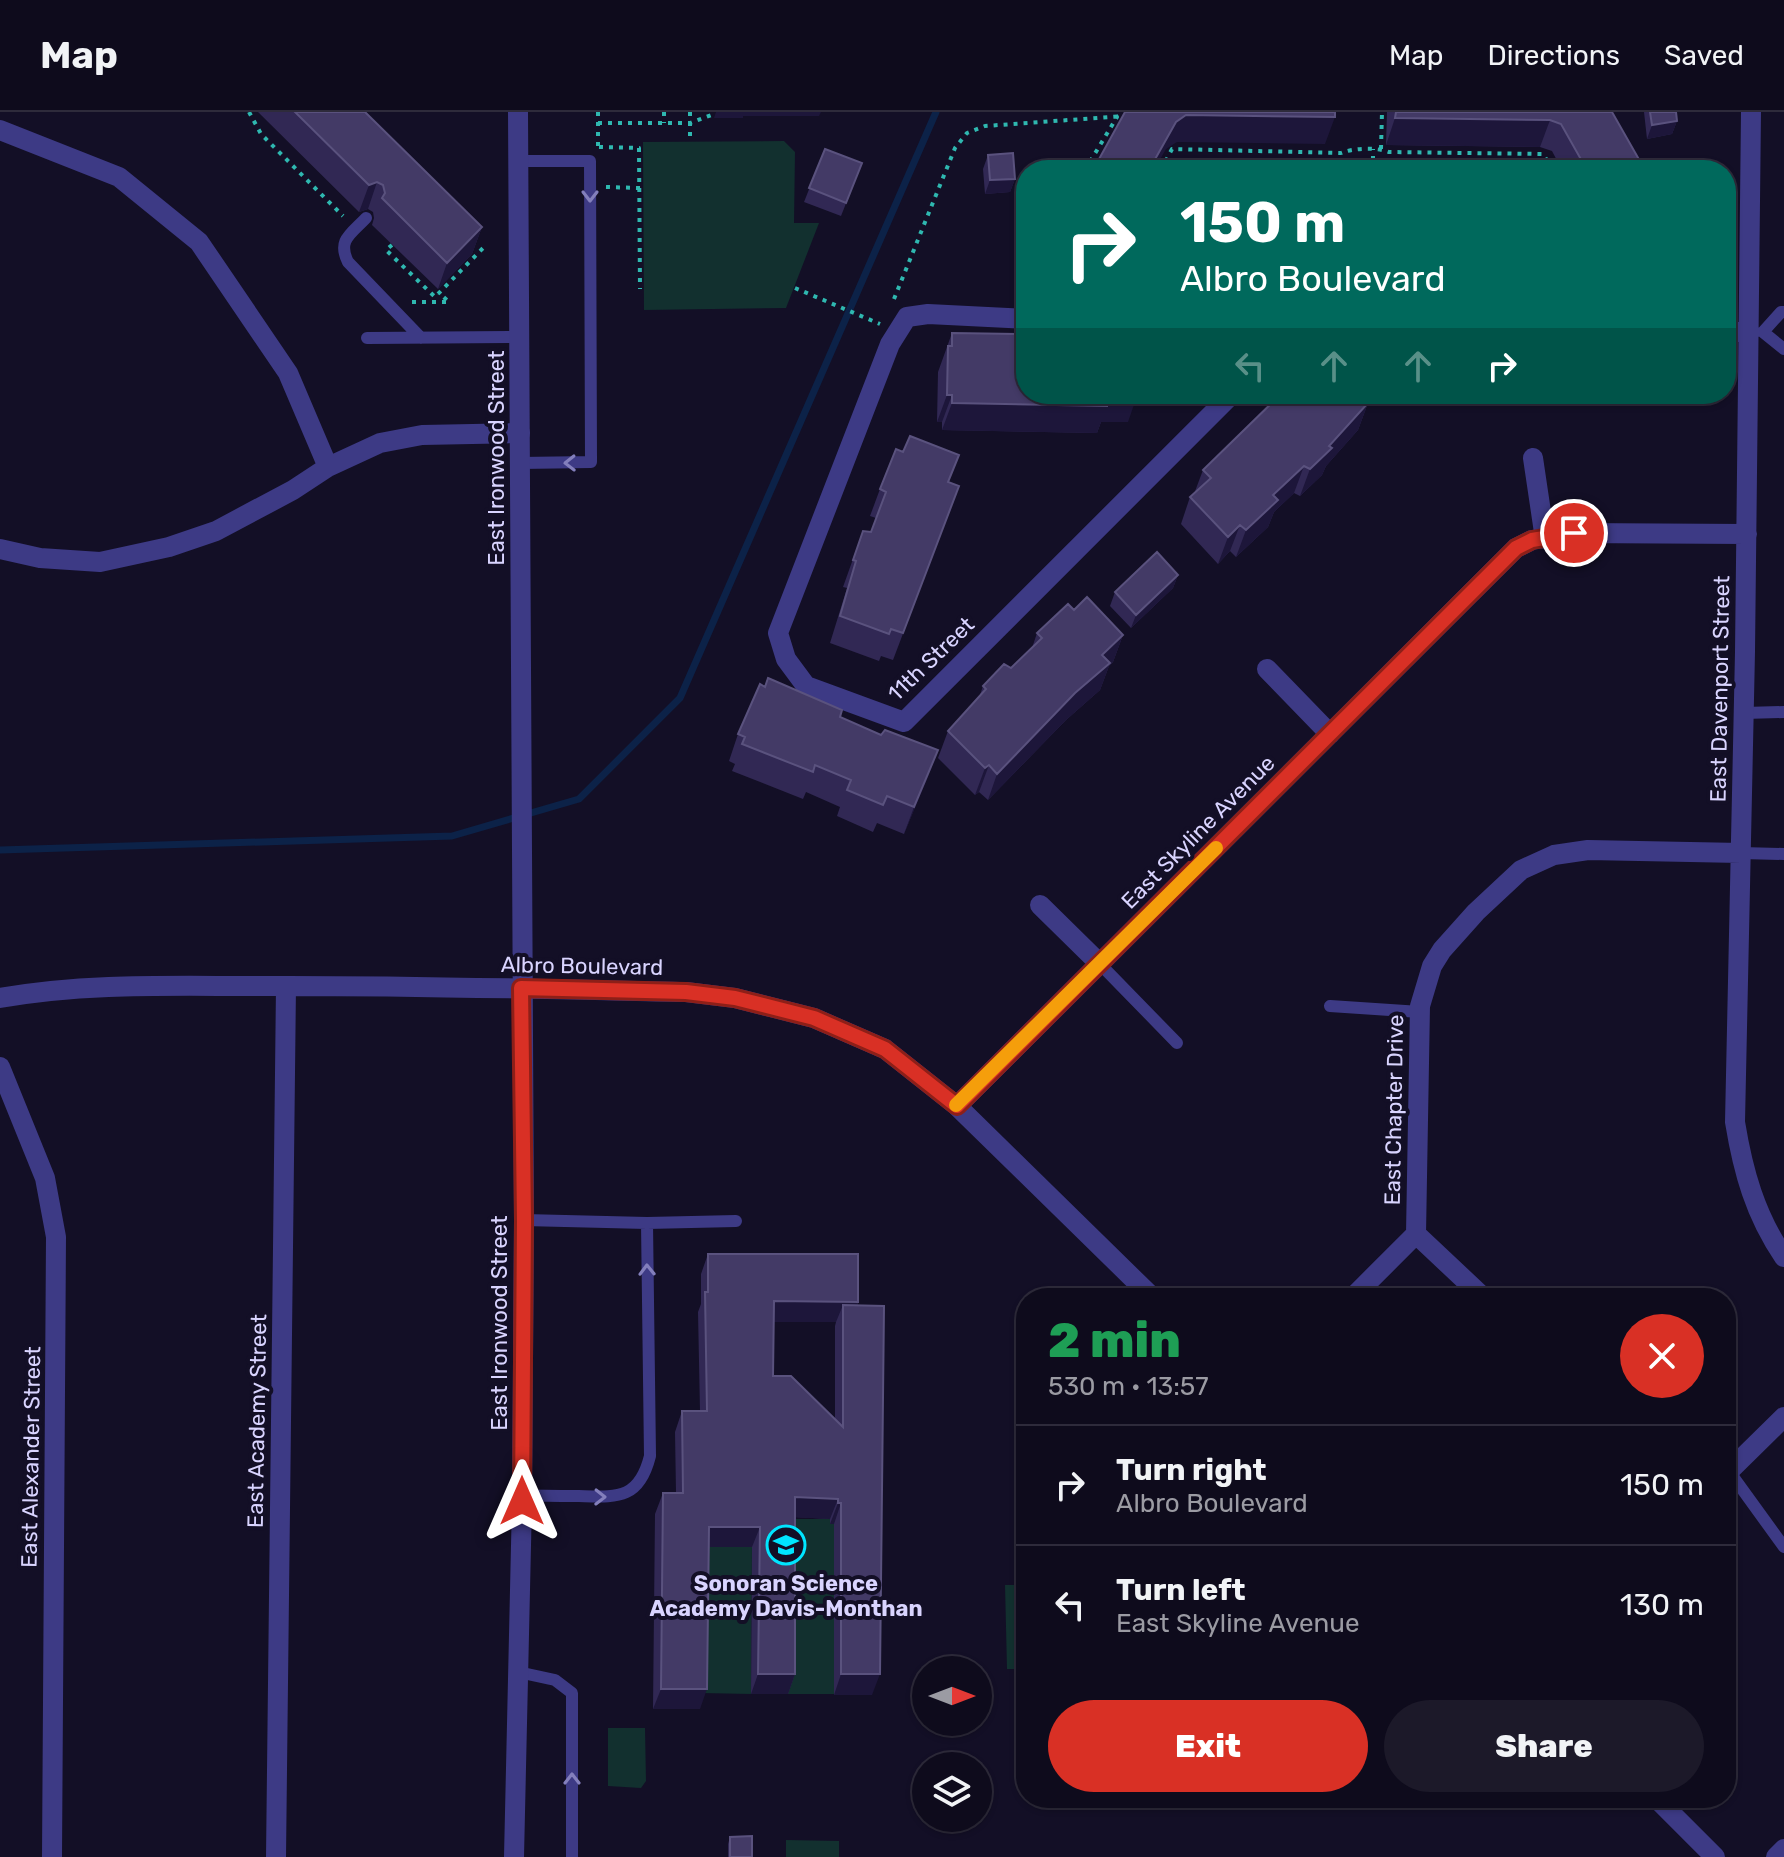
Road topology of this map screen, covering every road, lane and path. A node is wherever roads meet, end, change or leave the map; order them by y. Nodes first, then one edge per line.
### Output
1 (249, 112) edge
2 (518, 112) edge
3 (598, 112) edge
4 (664, 112) edge
5 (690, 112) edge
6 (1382, 112) edge
7 (1751, 112) edge
8 (714, 114) edge
9 (1116, 115) edge
10 (1125, 116) edge
11 (598, 123) junction
12 (664, 123) junction
13 (690, 123) junction
14 (0, 130) edge
15 (1107, 134) junction
16 (1115, 139) edge
17 (690, 142) dead end
18 (1197, 142) dead end
19 (1237, 143) dead end
20 (1269, 143) dead end
21 (1300, 144) dead end
22 (1405, 146) dead end
23 (1445, 146) dead end
24 (1483, 146) dead end
25 (1519, 147) dead end
26 (1373, 149) junction
27 (1381, 149) junction
28 (1197, 150) junction
29 (1237, 151) junction
30 (1269, 152) junction
31 (1300, 152) junction
32 (1405, 153) junction
33 (1445, 153) junction
34 (1483, 154) junction
35 (1519, 154) junction
36 (1091, 160) edge
37 (1163, 160) edge
38 (1373, 160) edge
39 (1548, 160) edge
40 (519, 161) junction
41 (590, 187) junction
42 (640, 188) junction
43 (366, 218) dead end
44 (356, 229) junction
45 (392, 245) dead end
46 (486, 245) dead end
47 (795, 288) dead end
48 (640, 289) dead end
49 (439, 293) junction
50 (894, 299) dead end
51 (388, 303) junction
52 (1784, 312) edge
53 (1016, 318) edge
54 (883, 326) dead end
55 (1736, 332) edge
56 (1756, 332) junction
57 (520, 337) junction
58 (367, 338) dead end
59 (421, 338) junction
60 (1784, 349) edge
61 (1222, 404) edge
62 (520, 433) junction
63 (1533, 458) dead end
64 (520, 463) junction
65 (328, 467) junction
66 (1747, 534) junction
67 (1545, 539) junction
68 (0, 549) edge
69 (1267, 669) dead end
70 (1784, 712) edge
71 (1744, 713) junction
72 (1330, 734) junction
73 (1741, 853) junction
74 (1784, 854) edge
75 (1040, 905) dead end
76 (1100, 964) junction
77 (286, 986) junction
78 (521, 988) junction
79 (0, 998) edge
80 (1330, 1006) dead end
81 (1420, 1012) junction
82 (1177, 1043) dead end
83 (0, 1067) edge
84 (957, 1106) junction
85 (524, 1220) junction
86 (736, 1221) dead end
87 (647, 1223) junction
88 (1416, 1234) junction
89 (1784, 1257) edge
90 (1143, 1288) edge
91 (1362, 1288) edge
92 (1473, 1288) edge
93 (1784, 1417) edge
94 (1736, 1464) edge
95 (1736, 1485) edge
96 (522, 1495) junction
97 (1784, 1547) edge
98 (518, 1672) junction
99 (1666, 1808) edge
100 (1784, 1849) edge
101 (52, 1857) edge
102 (276, 1857) edge
103 (514, 1857) edge
104 (572, 1857) edge
105 (1715, 1857) edge
106 (1776, 1857) edge

1 - 44 path
2 - 40 street, East Ironwood Street
3 - 11 path
4 - 12 path
5 - 13 path
6 - 27 path
7 - 56 street, East Davenport Street
8 - 13 path
9 - 10 path
9 - 15 path
9 - 50 path
11 - 12 path
11 - 42 path
12 - 13 path
13 - 17 path
14 - 65 street
15 - 16 path
15 - 36 path
18 - 28 path
19 - 29 path
20 - 30 path
21 - 31 path
22 - 32 path
23 - 33 path
24 - 34 path
25 - 35 path
26 - 27 path
26 - 31 path
26 - 38 path
27 - 32 path
28 - 29 path
28 - 37 path
29 - 30 path
30 - 31 path
32 - 33 path
33 - 34 path
34 - 35 path
35 - 39 path
40 - 41 lane
40 - 57 street, East Ironwood Street
41 - 42 path
41 -> 64 lane
42 - 48 path
43 - 44 lane
44 - 51 lane
45 - 49 path
46 - 49 path
47 - 54 path
49 - 51 path
51 - 59 lane
52 - 56 lane
53 - 61 street, 11th Street
55 - 56 street
56 - 60 lane
56 - 66 street, East Davenport Street
57 - 59 lane
57 - 62 street, East Ironwood Street
58 - 59 lane
62 - 64 street, East Ironwood Street
62 - 65 street
63 - 67 street
64 - 78 street, East Ironwood Street
65 - 68 street
66 - 67 street, East Skyline Avenue
66 - 71 street, East Davenport Street
67 - 72 street, East Skyline Avenue
69 - 72 street
70 - 71 lane
71 - 73 street, East Davenport Street
72 - 76 street, East Skyline Avenue
73 - 74 lane
73 - 81 street, East Chapter Drive
73 - 89 street, East Davenport Street
75 - 76 street
76 - 82 lane
76 - 84 street, East Skyline Avenue
77 - 78 street, Albro Boulevard
77 - 79 street, Albro Boulevard
77 - 102 street, East Academy Street
78 - 84 street, Albro Boulevard
78 - 85 street, East Ironwood Street
80 - 81 lane
81 - 88 street, East Chapter Drive
83 - 101 street, East Alexander Street
84 - 90 street, Albro Boulevard
85 - 87 lane
85 - 96 street, East Ironwood Street
86 - 87 lane
96 -> 87 lane
88 - 91 street, East Chapter Drive
88 - 92 street
93 - 94 street
95 - 97 lane
96 - 98 street, East Ironwood Street
98 - 103 street, East Ironwood Street
104 -> 98 lane
99 - 105 street
100 - 106 street

